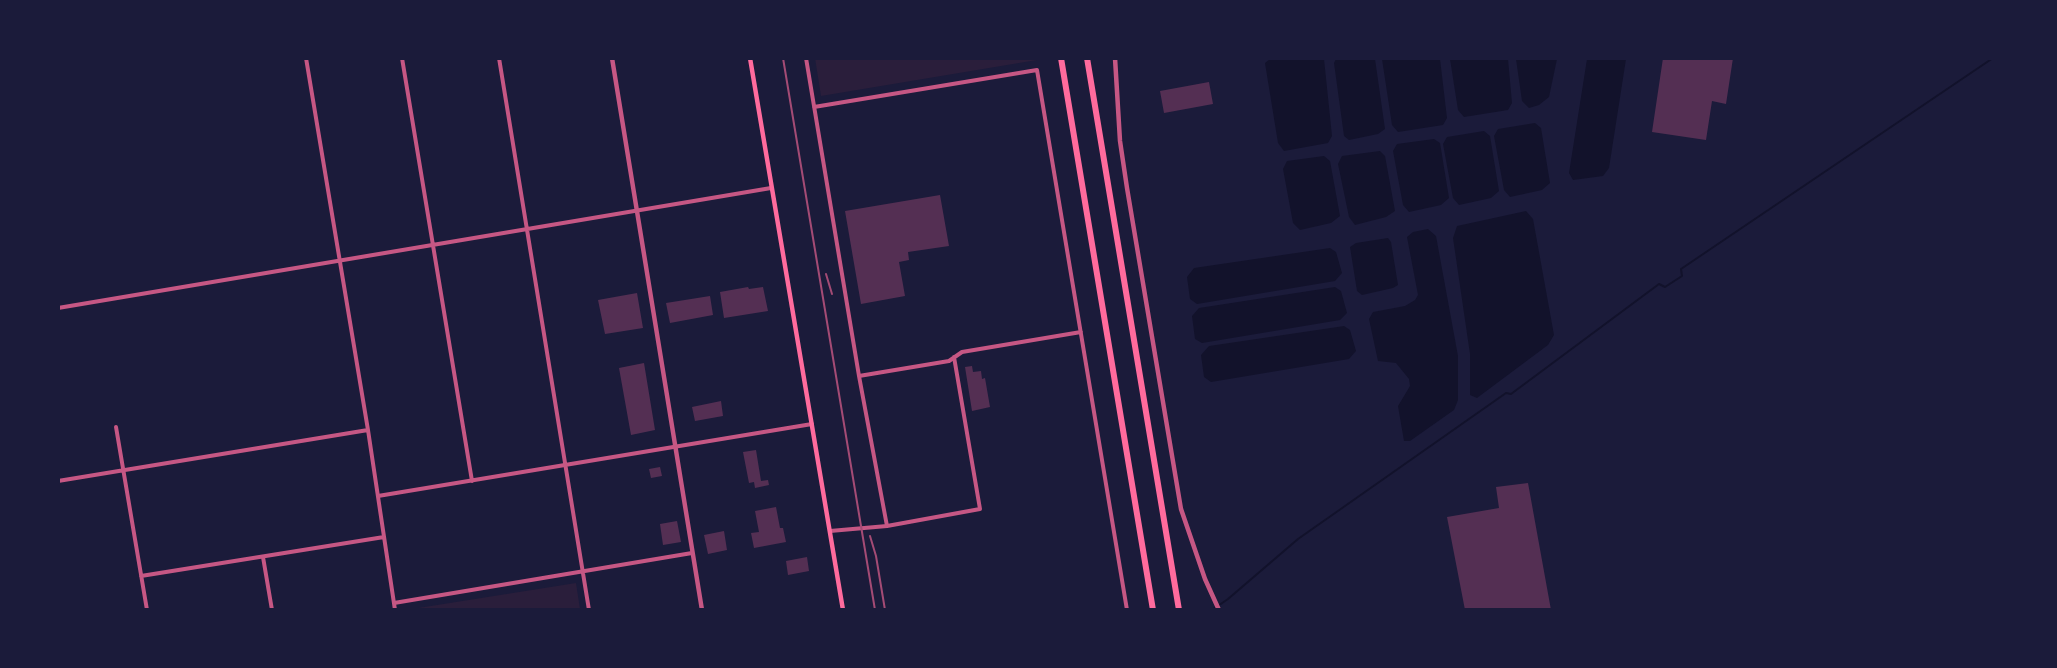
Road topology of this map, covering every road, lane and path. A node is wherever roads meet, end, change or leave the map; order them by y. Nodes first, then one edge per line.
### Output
1 (306, 58) edge
2 (402, 58) edge
3 (499, 58) edge
4 (612, 58) edge
5 (750, 58) edge
6 (806, 58) edge
7 (1061, 58) edge
8 (1088, 58) edge
9 (1115, 58) edge
10 (814, 107) junction
11 (771, 188) junction
12 (637, 211) junction
13 (527, 230) junction
14 (434, 246) junction
15 (339, 261) junction
16 (58, 308) edge
17 (1081, 332) junction
18 (954, 357) junction
19 (859, 376) junction
20 (812, 424) junction
21 (116, 427) dead end
22 (368, 430) junction
23 (675, 447) junction
24 (566, 465) junction
25 (124, 470) junction
26 (58, 481) edge
27 (472, 481) junction
28 (378, 496) junction
29 (887, 525) junction
30 (830, 531) junction
31 (384, 537) junction
32 (692, 553) junction
33 (263, 557) junction
34 (583, 572) junction
35 (141, 576) junction
36 (394, 603) junction
37 (147, 609) edge
38 (272, 609) edge
39 (395, 609) edge
40 (590, 609) edge
41 (702, 609) edge
42 (843, 609) edge
43 (1127, 609) edge
44 (1153, 609) edge
45 (1179, 609) edge
46 (1219, 609) edge

1 - 15 street
2 - 14 street
3 - 13 street
4 - 12 street
5 - 11 main road
6 - 10 street
7 - 44 highway
8 - 45 highway
9 - 46 street
10 - 17 street
10 - 19 street
11 - 12 street
11 - 20 main road
12 - 13 street
12 - 23 street
13 - 14 street
13 - 24 street
14 - 15 street
14 - 27 street
15 - 16 street
15 - 22 street
17 - 18 street
17 - 43 street
18 - 19 street
18 - 29 street
19 - 29 street
20 - 23 street
20 - 30 main road
21 - 25 street
22 - 25 street
22 - 28 street
23 - 24 street
23 - 32 street
24 - 27 street
24 - 34 street
25 - 26 street
25 - 35 street
27 - 28 street
28 - 31 street
29 - 30 street
30 - 42 main road
31 - 33 street
31 - 36 street
32 - 34 street
32 - 41 street
33 - 35 street
33 - 38 street
34 - 36 street
34 - 40 street
35 - 37 street
36 - 39 street

